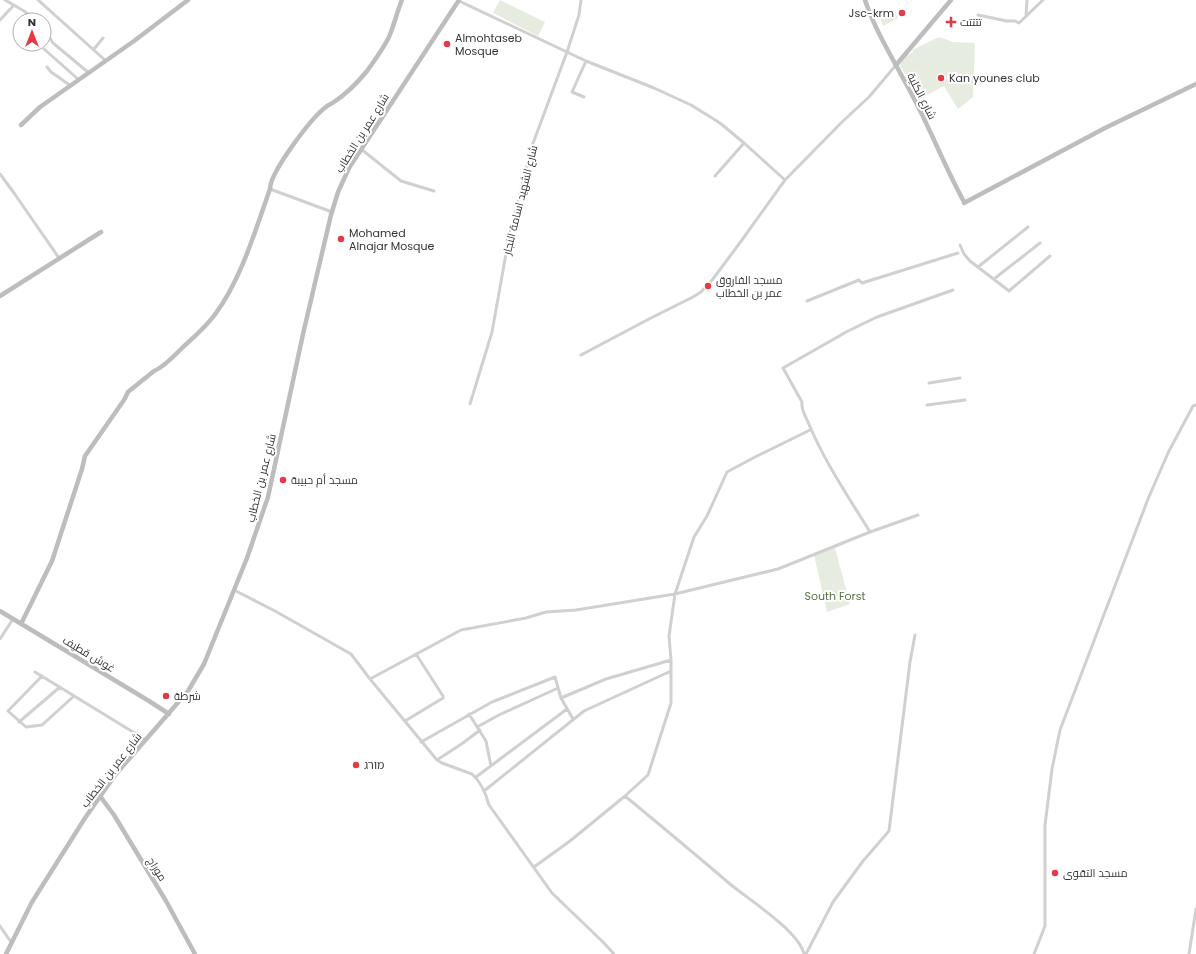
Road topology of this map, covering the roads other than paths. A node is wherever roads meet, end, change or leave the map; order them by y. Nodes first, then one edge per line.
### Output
1 (5, 0) edge
2 (38, 0) edge
3 (188, 0) edge
4 (402, 0) edge
5 (459, 0) edge
6 (581, 0) edge
7 (866, 0) edge
8 (951, 0) edge
9 (1027, 0) edge
10 (1043, 0) edge
11 (14, 5) junction
12 (25, 12) edge
13 (978, 15) dead end
14 (1026, 15) junction
15 (0, 20) edge
16 (103, 38) dead end
17 (52, 41) edge
18 (94, 49) junction
19 (48, 52) edge
20 (567, 52) junction
21 (106, 61) junction
22 (586, 61) junction
23 (896, 65) junction
24 (46, 67) dead end
25 (89, 73) junction
26 (79, 80) junction
27 (1196, 84) edge
28 (71, 86) junction
29 (584, 97) dead end
30 (21, 125) dead end
31 (744, 143) junction
32 (361, 149) junction
33 (0, 174) edge
34 (716, 176) dead end
35 (784, 180) junction
36 (270, 190) junction
37 (434, 191) dead end
38 (332, 212) junction
39 (1028, 227) dead end
40 (101, 232) dead end
41 (1040, 243) dead end
42 (960, 245) dead end
43 (958, 253) dead end
44 (1050, 256) dead end
45 (59, 258) junction
46 (978, 267) junction
47 (994, 279) junction
48 (953, 290) dead end
49 (0, 296) edge
50 (807, 301) dead end
51 (581, 355) dead end
52 (960, 378) dead end
53 (929, 383) dead end
54 (965, 400) dead end
55 (470, 404) dead end
56 (927, 405) dead end
57 (1196, 405) edge
58 (810, 430) junction
59 (918, 515) dead end
60 (870, 532) junction
61 (234, 590) junction
62 (676, 594) junction
63 (0, 611) edge
64 (13, 619) junction
65 (21, 624) junction
66 (915, 635) dead end
67 (0, 639) edge
68 (416, 654) junction
69 (671, 660) junction
70 (671, 671) junction
71 (35, 672) dead end
72 (42, 676) junction
73 (370, 679) junction
74 (60, 687) junction
75 (558, 688) junction
76 (74, 696) junction
77 (562, 698) junction
78 (567, 709) junction
79 (169, 714) junction
80 (469, 714) junction
81 (573, 718) junction
82 (405, 721) junction
83 (19, 722) junction
84 (477, 727) junction
85 (480, 730) junction
86 (146, 740) junction
87 (421, 742) junction
88 (437, 760) junction
89 (491, 766) junction
90 (476, 777) junction
91 (484, 791) junction
92 (100, 796) junction
93 (625, 796) junction
94 (534, 867) junction
95 (1196, 909) edge
96 (0, 926) edge
97 (11, 942) junction
98 (6, 954) edge
99 (195, 954) edge
100 (614, 954) edge
101 (805, 954) edge
102 (1034, 954) edge
103 (1189, 954) edge

1 - 11 street
2 - 18 street
3 - 21 street
4 - 36 street
5 - 20 street
5 - 32 street, شارع عمر بن الخطاب
6 - 20 street, شارع الشهيد اسامة النجار
7 - 23 street, شارع الكلية
8 - 23 street
9 - 14 street
10 - 14 street
11 - 12 street
11 - 15 street
13 - 14 street
16 - 18 street
17 - 25 street
18 - 21 street
19 - 26 street
20 - 22 street
20 - 55 street, شارع الشهيد اسامة النجار
21 - 25 street
22 - 29 street
22 - 31 street
23 - 27 street, شارع الكلية
23 - 35 street
24 - 28 street
25 - 26 street
26 - 28 street
28 - 30 street
31 - 34 street
31 - 35 street
32 - 37 street
32 - 38 street, شارع عمر بن الخطاب
33 - 45 street
35 - 51 street
36 - 38 street
36 - 65 street
38 - 61 street, شارع عمر بن الخطاب
39 - 46 street
40 - 45 street
41 - 47 street
42 - 46 street
43 - 50 street
44 - 47 street
45 - 49 street
46 - 47 street
48 - 58 street
52 - 53 street
54 - 56 street
57 - 102 street
58 - 60 street
58 - 62 street
59 - 60 street
60 - 62 street
61 - 73 street
61 - 79 street, شارع عمر بن الخطاب
62 - 68 street
62 - 69 street
63 - 64 street, غوش قطيف
64 - 65 street, غوش قطيف
64 - 67 street
65 - 79 street, غوش قطيف
66 - 101 street
68 - 73 street
68 - 82 street
69 - 70 street
69 - 77 street
70 - 81 street
70 - 93 street
71 - 72 street
72 - 74 street
72 - 83 street
73 - 82 street
74 - 76 street
74 - 83 street
75 - 77 street
75 - 80 street
75 - 84 street
76 - 83 street
76 - 86 street
77 - 78 street
78 - 81 street
78 - 89 street
79 - 86 street, شارع عمر بن الخطاب
80 - 84 street
80 - 87 street
81 - 91 street
82 - 87 street
84 - 85 street
85 - 88 street
85 - 89 street
86 - 92 street, شارع عمر بن الخطاب
87 - 88 street
88 - 90 street
89 - 90 street
90 - 91 street
91 - 94 street
92 - 97 street, شارع عمر بن الخطاب
92 - 99 street, موراج
93 - 94 street
93 - 101 street
94 - 100 street
95 - 103 street
96 - 97 street
97 - 98 street, شارع عمر بن الخطاب

